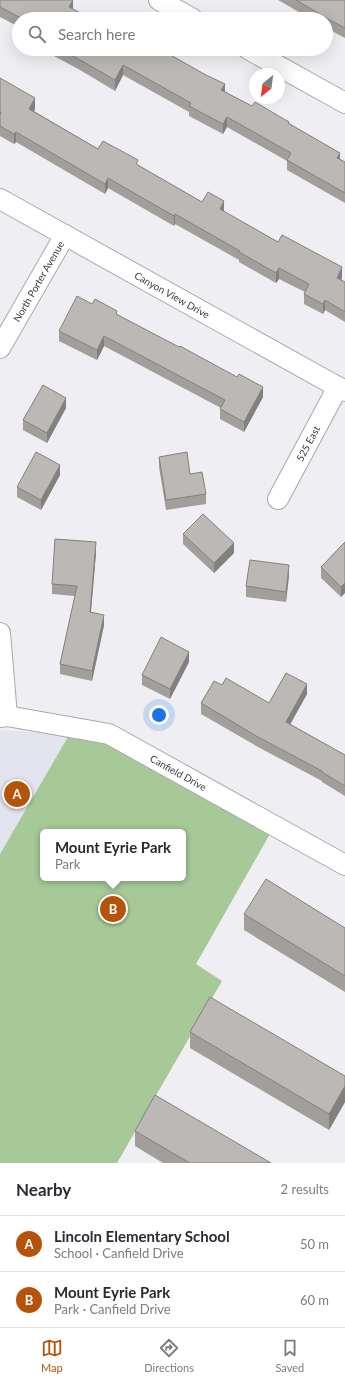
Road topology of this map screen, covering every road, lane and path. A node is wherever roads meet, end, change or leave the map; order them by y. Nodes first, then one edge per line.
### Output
1 (159, 0) edge
2 (180, 12) edge
3 (261, 56) edge
4 (345, 102) edge
5 (0, 199) edge
6 (65, 235) junction
7 (0, 348) edge
8 (342, 389) edge
9 (278, 499) dead end
10 (0, 633) edge
11 (3, 716) edge
12 (345, 864) edge

1 - 2 street
3 - 4 street
5 - 6 street, Canyon View Drive
6 - 7 street, North Porter Avenue
6 - 8 street, Canyon View Drive
8 - 9 street, 525 East
10 - 11 street
11 - 12 street, Canfield Drive

